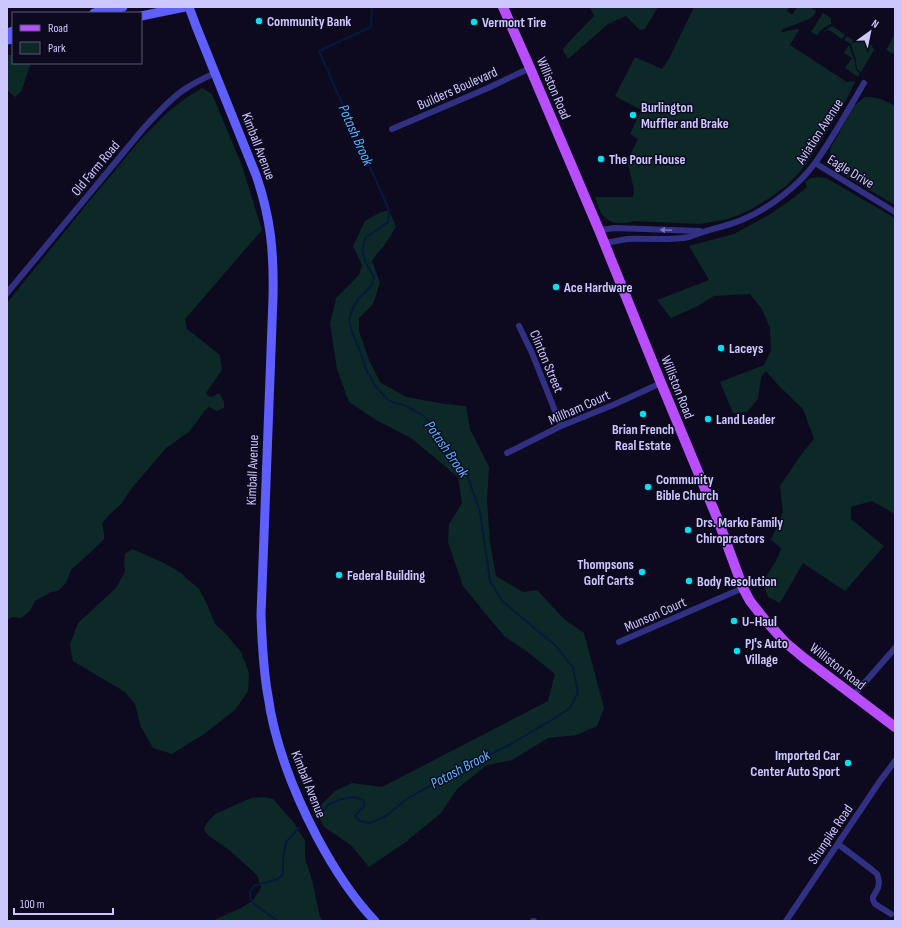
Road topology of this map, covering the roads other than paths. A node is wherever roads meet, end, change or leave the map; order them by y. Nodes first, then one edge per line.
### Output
1 (123, 7) edge
2 (185, 7) edge
3 (189, 7) edge
4 (502, 7) edge
5 (99, 12) edge
6 (142, 16) edge
7 (530, 68) junction
8 (215, 73) junction
9 (864, 83) dead end
10 (392, 129) dead end
11 (815, 163) junction
12 (895, 212) edge
13 (598, 230) junction
14 (705, 231) junction
15 (604, 244) junction
16 (7, 293) edge
17 (519, 326) dead end
18 (661, 383) junction
19 (561, 426) junction
20 (507, 453) dead end
21 (743, 588) junction
22 (620, 642) dead end
23 (895, 648) edge
24 (853, 696) junction
25 (895, 727) edge
26 (895, 761) edge
27 (838, 844) junction
28 (890, 914) dead end
29 (376, 921) edge
30 (786, 921) edge

1 - 5 main road
2 - 6 main road
3 - 8 main road, Kimball Avenue
4 - 7 main road, Williston Road
7 - 10 street, Builders Boulevard
7 - 13 main road, Williston Road
8 - 16 street, Old Farm Road
8 - 29 main road, Kimball Avenue
9 - 11 street, Aviation Avenue
11 - 12 street, Eagle Drive
11 - 14 street, Aviation Avenue
14 -> 13 street, Aviation Avenue
13 - 15 main road, Williston Road
14 - 15 street, Aviation Avenue
15 - 18 main road, Williston Road
17 - 19 street, Clinton Street
18 - 19 street, Millham Court
18 - 21 main road, Williston Road
19 - 20 street, Millham Court
21 - 22 street, Munson Court
21 - 24 main road, Williston Road
23 - 24 street
24 - 25 main road, Williston Road
26 - 27 street, Shunpike Road
27 - 28 street
27 - 30 street, Shunpike Road

